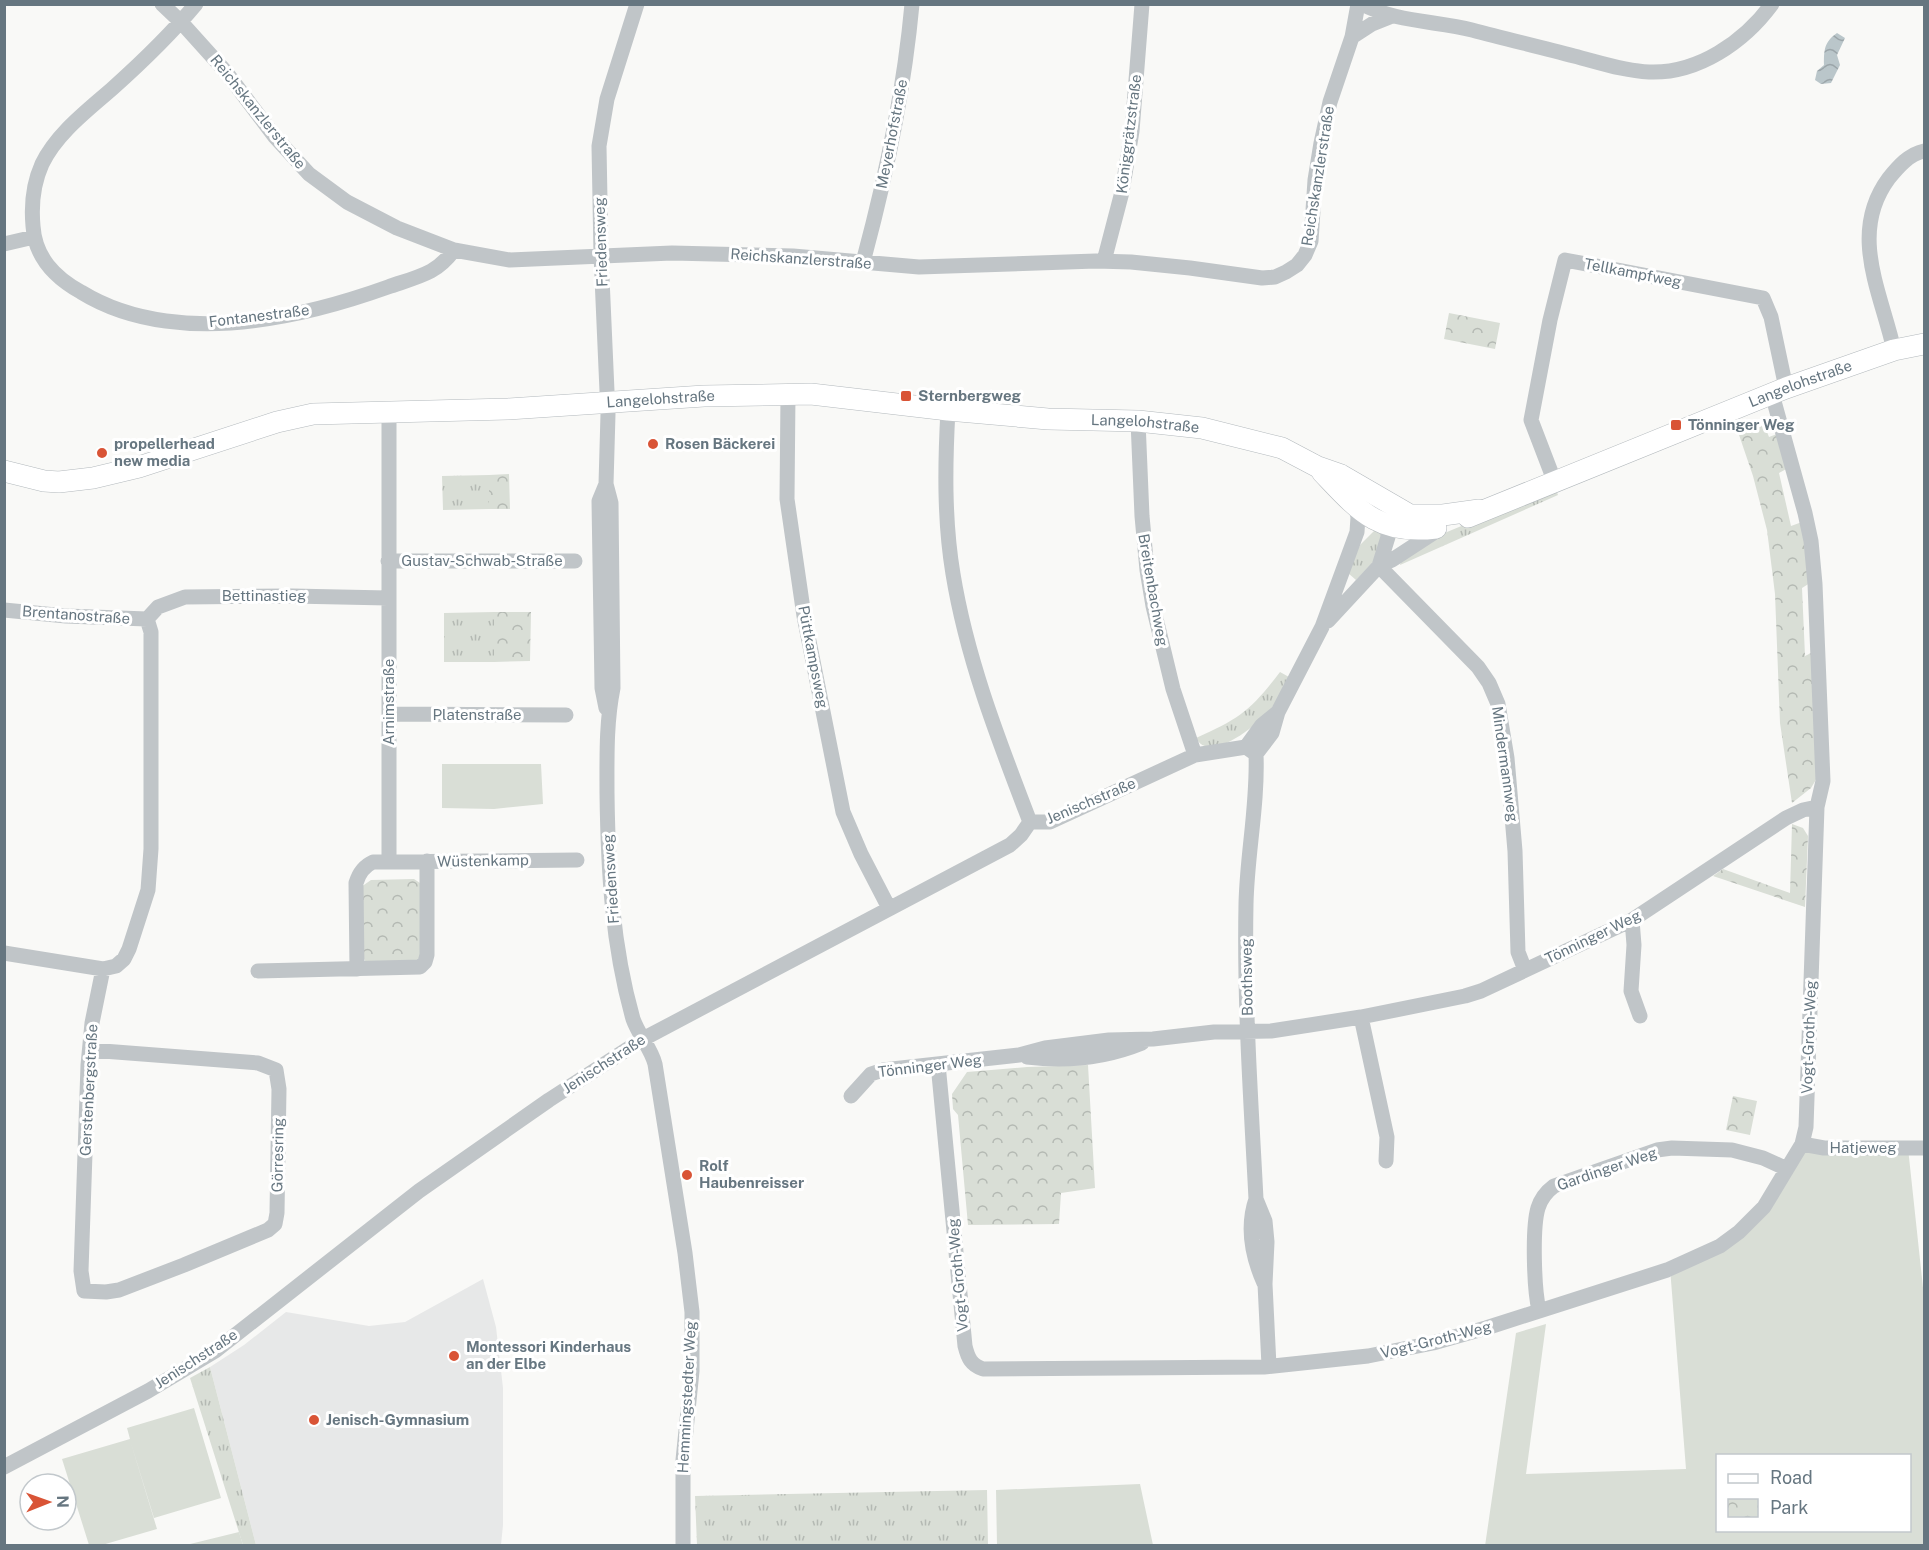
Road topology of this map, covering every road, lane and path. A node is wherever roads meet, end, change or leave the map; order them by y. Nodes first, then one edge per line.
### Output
1 (162, 4) edge
2 (196, 4) edge
3 (638, 4) edge
4 (912, 4) edge
5 (1142, 4) edge
6 (1360, 4) edge
7 (1772, 4) edge
8 (1392, 16) junction
9 (182, 22) junction
10 (1352, 37) junction
11 (1924, 150) edge
12 (34, 237) junction
13 (4, 244) edge
14 (454, 250) junction
15 (601, 255) junction
16 (1104, 261) junction
17 (863, 262) junction
18 (1924, 344) edge
19 (1894, 350) junction
20 (1779, 391) junction
21 (788, 394) junction
22 (608, 402) junction
23 (948, 410) junction
24 (389, 412) junction
25 (1138, 421) junction
26 (1318, 467) junction
27 (4, 471) edge
28 (1554, 480) junction
29 (1380, 500) junction
30 (1355, 505) junction
31 (1479, 510) junction
32 (1410, 515) junction
33 (1385, 523) junction
34 (1444, 527) junction
35 (1355, 540) junction
36 (388, 561) junction
37 (575, 561) dead end
38 (1379, 566) junction
39 (388, 598) junction
40 (4, 610) edge
41 (147, 619) junction
42 (1322, 627) junction
43 (389, 714) junction
44 (566, 715) dead end
45 (1251, 751) junction
46 (1195, 754) junction
47 (1817, 807) junction
48 (1030, 822) junction
49 (577, 860) dead end
50 (427, 861) junction
51 (388, 862) junction
52 (889, 908) junction
53 (1632, 920) junction
54 (4, 953) edge
55 (104, 969) junction
56 (357, 969) junction
57 (1525, 970) junction
58 (258, 971) dead end
59 (1640, 1016) dead end
60 (1360, 1017) junction
61 (1248, 1032) junction
62 (643, 1039) junction
63 (90, 1050) junction
64 (938, 1064) junction
65 (851, 1096) dead end
66 (1802, 1144) junction
67 (1924, 1148) edge
68 (1386, 1161) dead end
69 (1787, 1169) junction
70 (84, 1291) joint
71 (1539, 1310) junction
72 (1269, 1366) junction
73 (4, 1467) edge
74 (683, 1545) edge

1 - 9 street, Reichskanzlerstraße
2 - 9 street, Fontanestraße
3 - 15 street, Friedensweg
4 - 17 street, Meyerhofstraße
5 - 16 street, Königgrätzstraße
6 - 8 street, Reichskanzlerstraße
6 - 10 street, Reichskanzlerstraße
7 - 8 street, Reichskanzlerstraße
8 - 10 street
9 - 12 street, Fontanestraße
9 - 14 street, Reichskanzlerstraße
10 - 16 street, Reichskanzlerstraße
11 - 19 street
12 - 13 street
12 - 14 street, Fontanestraße
14 - 15 street, Reichskanzlerstraße
15 - 17 street, Reichskanzlerstraße
15 - 22 street, Friedensweg
16 - 17 street, Reichskanzlerstraße
18 - 19 street, Langelohstraße
19 - 20 street, Langelohstraße
20 - 28 street, Langelohstraße
20 - 28 street, Tellkampfweg
20 - 47 street
21 - 22 street, Langelohstraße
21 - 23 street, Langelohstraße
21 - 52 street, Püttkampsweg
22 - 24 street, Langelohstraße
22 - 62 street, Friedensweg
23 - 25 street, Langelohstraße
23 - 48 street
24 - 27 street, Langelohstraße
24 - 36 street, Arnimstraße
25 - 26 street, Langelohstraße
25 - 46 street, Breitenbachweg
26 - 29 street, Langelohstraße
26 - 30 street, Langelohstraße
28 - 31 street, Langelohstraße
29 - 32 street, Langelohstraße
29 - 33 street
30 - 33 street, Langelohstraße
30 - 35 street
31 - 32 street, Langelohstraße
31 - 34 street, Langelohstraße
32 - 33 street
33 - 34 street, Langelohstraße
33 - 35 street
33 - 38 street
34 - 38 street
35 - 42 street
36 - 37 street, Gustav-Schwab-Straße
36 - 39 street, Arnimstraße
38 - 42 street
38 - 57 street, Mindermannweg
39 - 41 street, Bettinastieg
39 - 43 street, Arnimstraße
40 - 41 street, Brentanostraße
41 - 55 street
42 - 45 street
43 - 44 street, Platenstraße
43 - 51 street, Arnimstraße
45 - 46 street, Jenischstraße
45 - 61 street, Boothsweg
46 - 48 street, Jenischstraße
47 - 53 street, Tönninger Weg
47 - 66 street, Vogt-Groth-Weg
48 - 52 street, Jenischstraße
49 - 50 street, Wüstenkamp
50 - 51 street, Wüstenkamp
50 - 56 street
51 - 56 street
52 - 62 street, Jenischstraße
53 - 57 street, Tönninger Weg
53 - 59 street
54 - 55 street
55 - 63 street, Gerstenbergstraße
56 - 58 street
57 - 60 street, Tönninger Weg
60 - 61 street, Tönninger Weg
60 - 68 street
61 - 64 street, Tönninger Weg
61 - 72 street, Boothsweg
62 - 73 street, Jenischstraße
62 - 74 street, Hemmingstedter Weg
63 - 70 street, Gerstenbergstraße
63 - 70 street, Görresring
64 - 65 street, Tönninger Weg
64 - 72 street, Vogt-Groth-Weg
66 - 67 street, Hatjeweg
66 - 69 street, Vogt-Groth-Weg
69 - 71 street, Vogt-Groth-Weg
69 - 71 street, Gardinger Weg
71 - 72 street, Vogt-Groth-Weg

